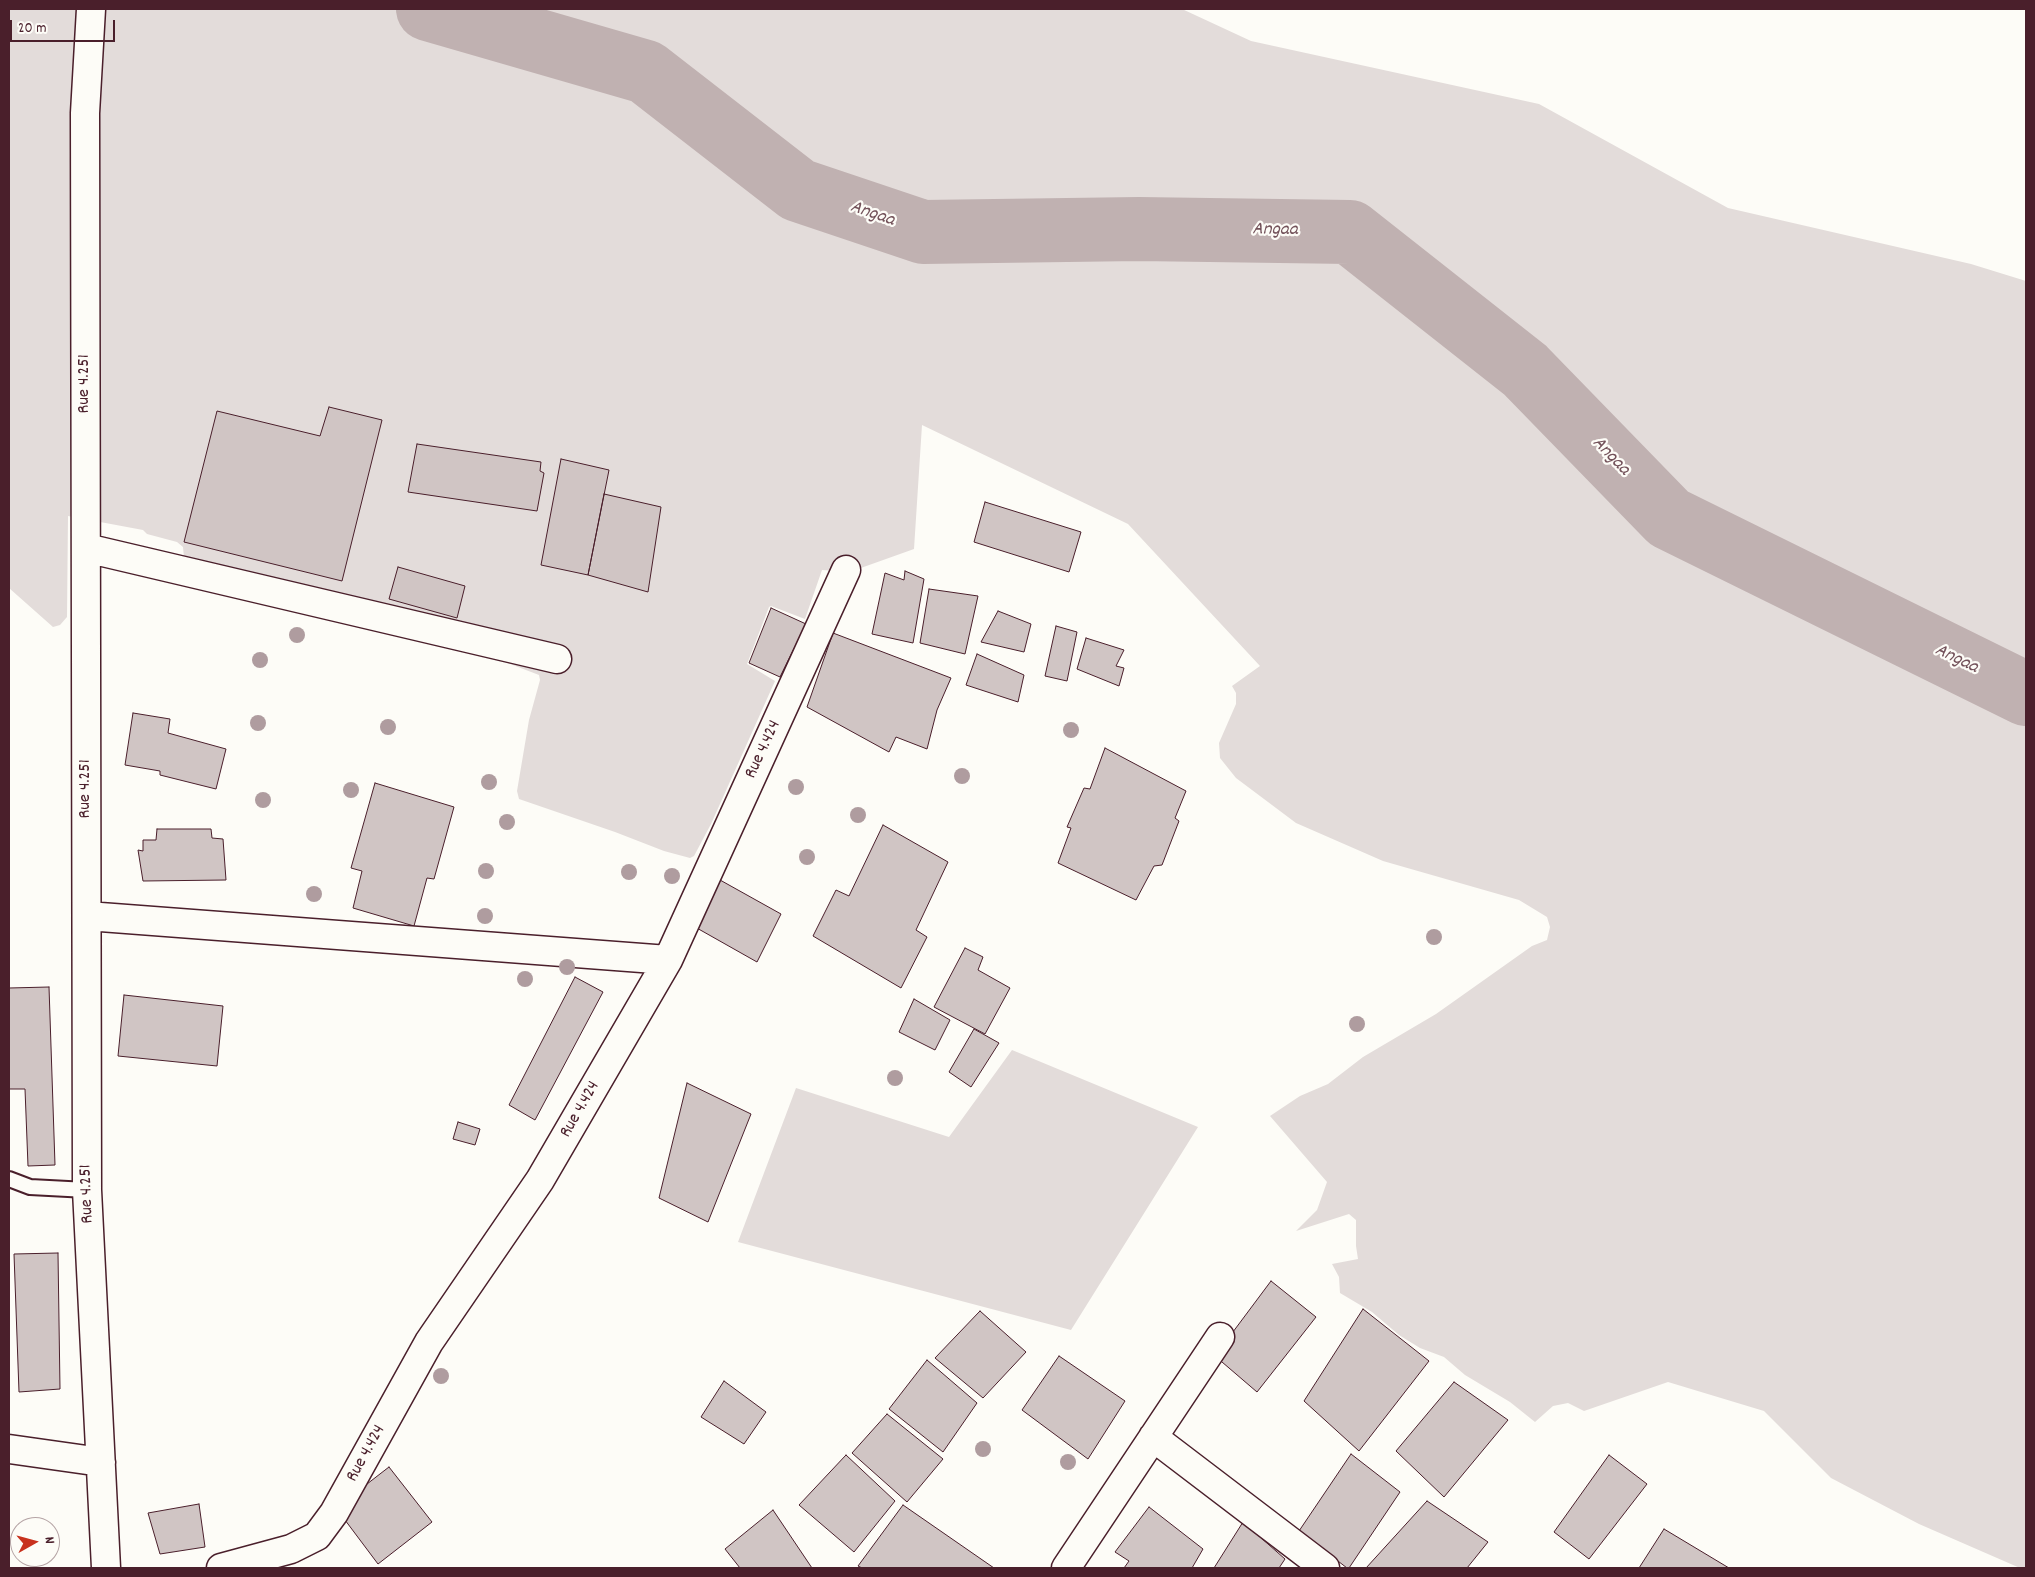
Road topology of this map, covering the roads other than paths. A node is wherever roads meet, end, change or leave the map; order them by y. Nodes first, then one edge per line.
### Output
1 (91, 9) edge
2 (86, 548) junction
3 (846, 570) dead end
4 (557, 659) dead end
5 (87, 916) junction
6 (668, 960) junction
7 (9, 1179) edge
8 (87, 1190) junction
9 (1220, 1337) dead end
10 (1153, 1437) junction
11 (9, 1449) edge
12 (101, 1462) junction
13 (106, 1568) edge
14 (221, 1568) edge
15 (1066, 1568) edge
16 (1325, 1568) edge

1 - 2 street, Rue 4.251
2 - 4 street
2 - 5 street, Rue 4.251
3 - 6 street, Rue 4.424
5 - 6 street
5 - 8 street, Rue 4.251
6 - 14 street, Rue 4.424
7 - 8 lane
8 - 12 street, Rue 4.251
9 - 10 street
10 - 15 street
10 - 16 street
11 - 12 street
12 - 13 street, Rue 4.251

